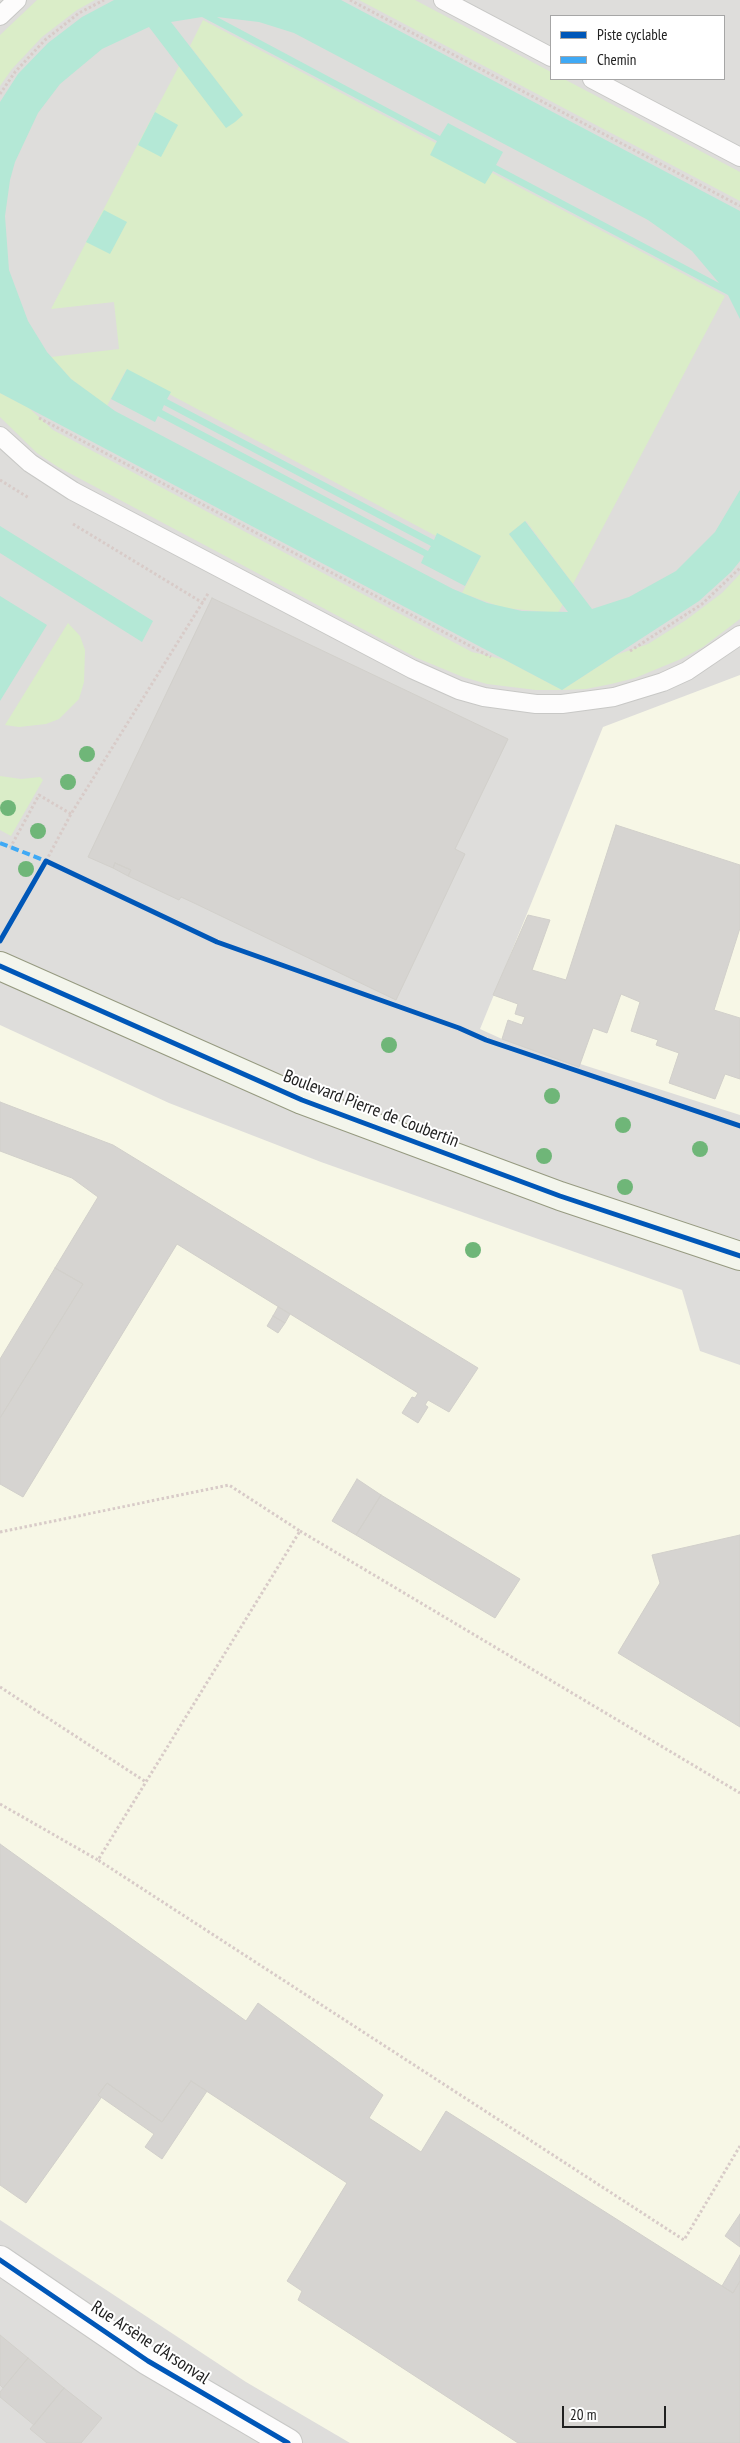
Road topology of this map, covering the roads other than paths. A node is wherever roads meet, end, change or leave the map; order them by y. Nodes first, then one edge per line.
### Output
1 (17, 0) edge
2 (443, 0) edge
3 (0, 16) edge
4 (550, 56) edge
5 (594, 80) edge
6 (740, 157) edge
7 (0, 436) edge
8 (740, 635) edge
9 (0, 966) edge
10 (740, 1256) edge
11 (0, 2260) edge
12 (288, 2443) edge

1 - 3 lane
2 - 4 lane
5 - 6 lane
7 - 8 lane
9 - 10 street, Boulevard Pierre de Coubertin
11 - 12 street, Rue Arsène d'Arsonval

